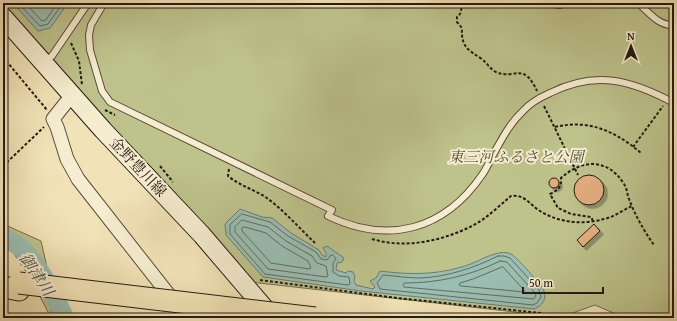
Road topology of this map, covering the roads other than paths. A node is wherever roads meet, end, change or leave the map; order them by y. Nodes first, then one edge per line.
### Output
1 (88, 3) edge
2 (104, 3) edge
3 (545, 3) edge
4 (567, 3) edge
5 (638, 3) edge
6 (3, 17) edge
7 (674, 25) edge
8 (43, 61) junction
9 (72, 95) junction
10 (674, 103) edge
11 (11, 285) edge
12 (187, 318) edge
13 (273, 318) edge
14 (315, 318) edge

1 - 8 lane
2 - 10 lane
3 - 4 lane
5 - 7 lane
6 - 8 main road, 金野豊川線
8 - 9 main road, 金野豊川線
9 - 12 street
9 - 13 main road, 金野豊川線
11 - 13 highway
11 - 14 highway, bridge

